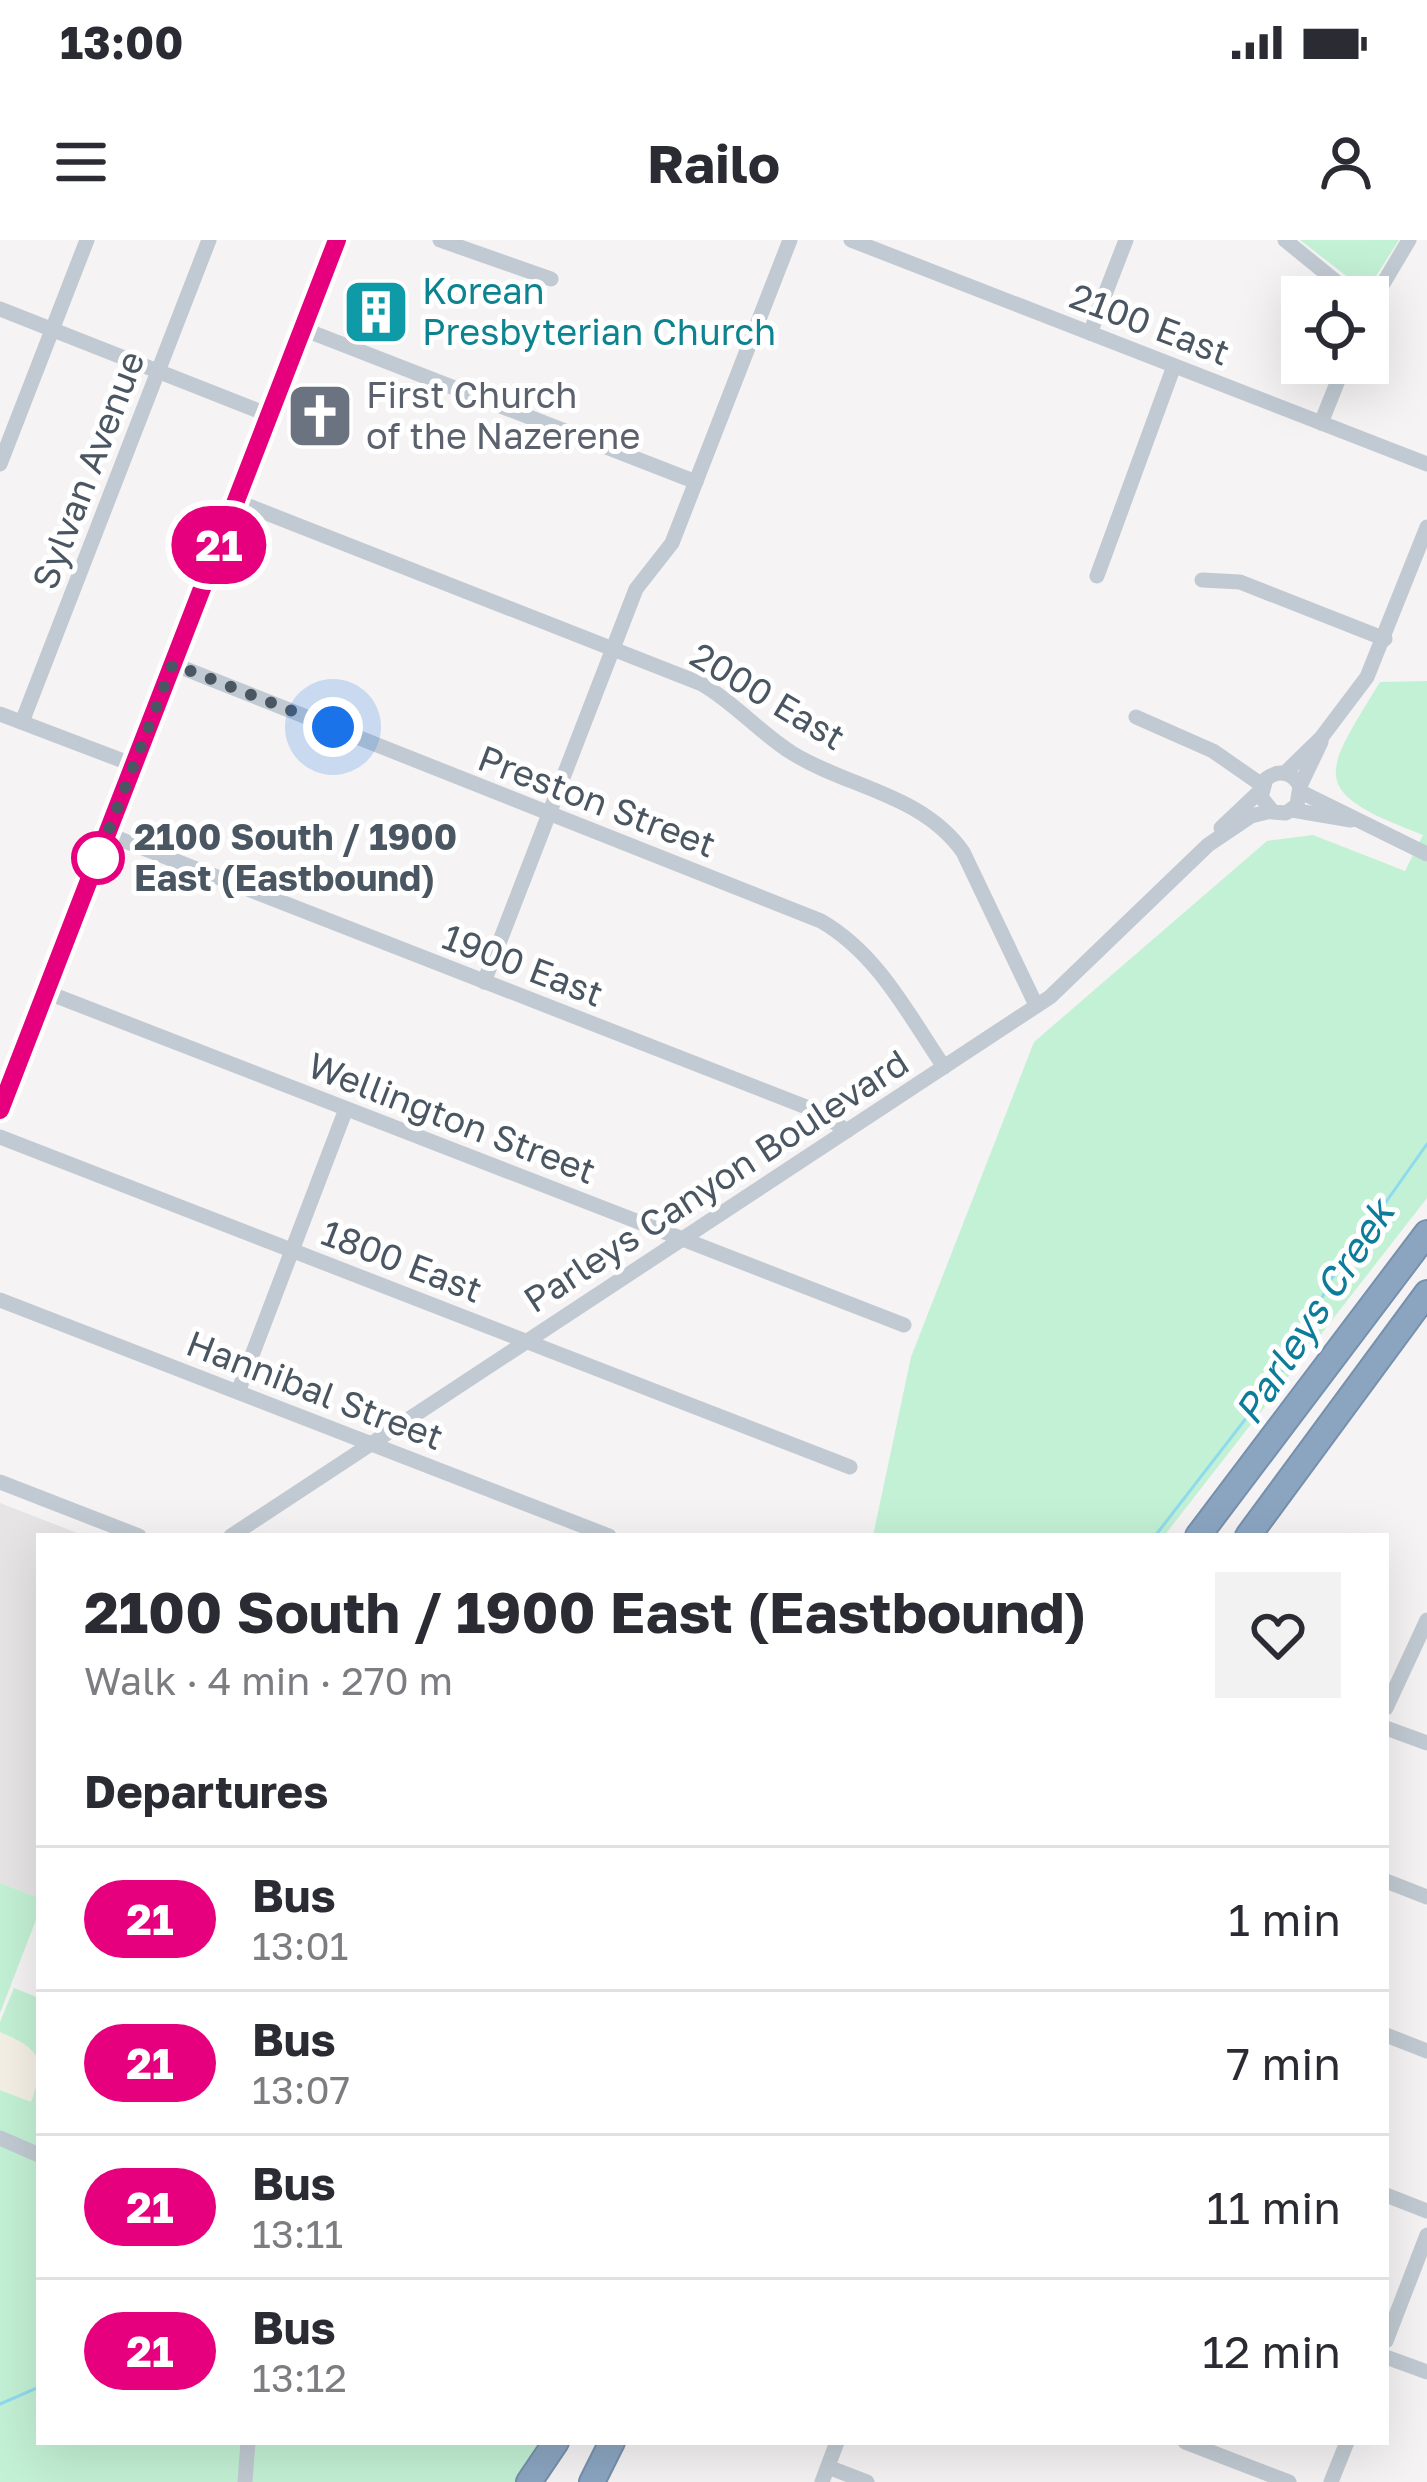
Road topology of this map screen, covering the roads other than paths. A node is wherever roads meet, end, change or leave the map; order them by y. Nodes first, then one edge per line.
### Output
1 (87, 240) edge
2 (209, 240) edge
3 (337, 240) edge
4 (440, 240) edge
5 (790, 240) edge
6 (851, 240) edge
7 (1126, 240) edge
8 (1285, 240) edge
9 (1409, 240) edge
10 (1329, 276) edge
11 (1388, 276) edge
12 (551, 279) dead end
13 (0, 309) edge
14 (52, 329) junction
15 (303, 329) junction
16 (1090, 333) junction
17 (1174, 366) junction
18 (158, 371) junction
19 (1337, 384) edge
20 (269, 415) junction
21 (1322, 423) junction
22 (0, 464) edge
23 (1427, 464) edge
24 (696, 482) junction
25 (236, 502) junction
26 (1427, 527) edge
27 (1097, 576) dead end
28 (1202, 580) dead end
29 (1381, 647) junction
30 (614, 648) junction
31 (173, 664) junction
32 (0, 714) edge
33 (1136, 717) dead end
34 (22, 722) junction
35 (1321, 737) junction
36 (134, 765) junction
37 (1285, 773) junction
38 (1261, 788) junction
39 (1301, 789) junction
40 (1292, 810) junction
41 (1271, 811) junction
42 (549, 814) junction
43 (1354, 821) junction
44 (107, 834) junction
45 (1208, 845) junction
46 (1427, 854) edge
47 (484, 982) junction
48 (46, 992) junction
49 (1036, 1005) junction
50 (944, 1067) junction
51 (346, 1109) junction
52 (0, 1110) edge
53 (847, 1132) junction
54 (0, 1137) edge
55 (1427, 1233) edge
56 (681, 1239) junction
57 (292, 1250) junction
58 (1427, 1293) edge
59 (0, 1300) edge
60 (904, 1325) dead end
61 (526, 1341) junction
62 (238, 1392) junction
63 (370, 1443) junction
64 (850, 1467) dead end
65 (0, 1482) edge
66 (132, 1533) edge
67 (235, 1533) edge
68 (600, 1533) edge
69 (1200, 1533) edge
70 (1250, 1533) edge
71 (1427, 1620) edge
72 (1389, 1702) edge
73 (1389, 1729) edge
74 (1427, 1743) edge
75 (1389, 1882) edge
76 (1427, 1897) edge
77 (1389, 2036) edge
78 (1427, 2050) edge
79 (0, 2138) edge
80 (36, 2154) edge
81 (1389, 2196) edge
82 (1427, 2211) edge
83 (1427, 2235) edge
84 (1389, 2333) edge
85 (1389, 2357) edge
86 (1427, 2372) edge
87 (248, 2445) edge
88 (557, 2445) edge
89 (558, 2445) edge
90 (610, 2445) edge
91 (836, 2445) edge
92 (1193, 2445) edge
93 (1346, 2445) edge
94 (825, 2474) edge
95 (245, 2482) edge
96 (529, 2482) edge
97 (545, 2482) edge
98 (592, 2482) edge
99 (867, 2482) edge
100 (1289, 2482) edge
101 (1331, 2482) edge

1 - 14 street
2 - 18 street, Sylvan Avenue
3 - 15 main road
4 - 12 street
5 - 24 street
6 - 16 street, 2100 East
7 - 16 street
8 - 10 street
9 - 11 street
13 - 14 street
14 - 18 street
14 - 22 street
15 - 20 main road
15 - 24 street
16 - 17 street, 2100 East
17 - 21 street, 2100 East
17 - 27 street
18 - 20 street
18 - 34 street, Sylvan Avenue
19 - 21 street
20 - 25 main road
21 - 23 street, 2100 East
24 - 30 street
25 - 30 street, 2000 East
25 - 31 main road
26 - 29 street
28 - 29 street
29 - 35 street
30 - 42 street
30 - 49 street, 2000 East
31 - 36 main road
31 - 42 street, Preston Street
32 - 34 street
33 - 38 street
34 - 36 street
35 - 37 street
35 - 39 street
36 - 44 main road
37 - 38 street
37 - 39 street
38 - 41 street
38 - 45 street, Parleys Canyon Boulevard
39 - 40 street
39 - 43 street
40 - 41 street
40 - 43 street
41 - 45 street, Parleys Canyon Boulevard
42 - 47 street
42 - 50 street, Preston Street
43 - 46 street
44 - 47 street, 1900 East
44 - 48 main road
45 - 49 street, Parleys Canyon Boulevard
47 - 53 street, 1900 East
48 - 51 street, Wellington Street
48 - 52 main road
49 - 50 street, Parleys Canyon Boulevard
50 - 53 street, Parleys Canyon Boulevard
51 - 56 street, Wellington Street
51 - 57 street
53 - 56 street, Parleys Canyon Boulevard
54 - 57 street, 1800 East
55 - 69 highway
56 - 60 street, Wellington Street
56 - 61 street, Parleys Canyon Boulevard
57 - 61 street, 1800 East
57 - 62 street
58 - 70 highway
59 - 62 street, Hannibal Street
61 - 63 street, Parleys Canyon Boulevard
61 - 64 street, 1800 East
62 - 63 street, Hannibal Street
63 - 67 street, Parleys Canyon Boulevard
63 - 68 street, Hannibal Street
65 - 66 street
71 - 72 street
73 - 74 street
75 - 76 street
77 - 78 street
79 - 80 street
81 - 82 street
83 - 84 street
85 - 86 street
87 - 95 street
88 - 96 highway
89 - 97 highway
90 - 98 highway
91 - 94 street
92 - 100 street
93 - 101 street
94 - 99 street

